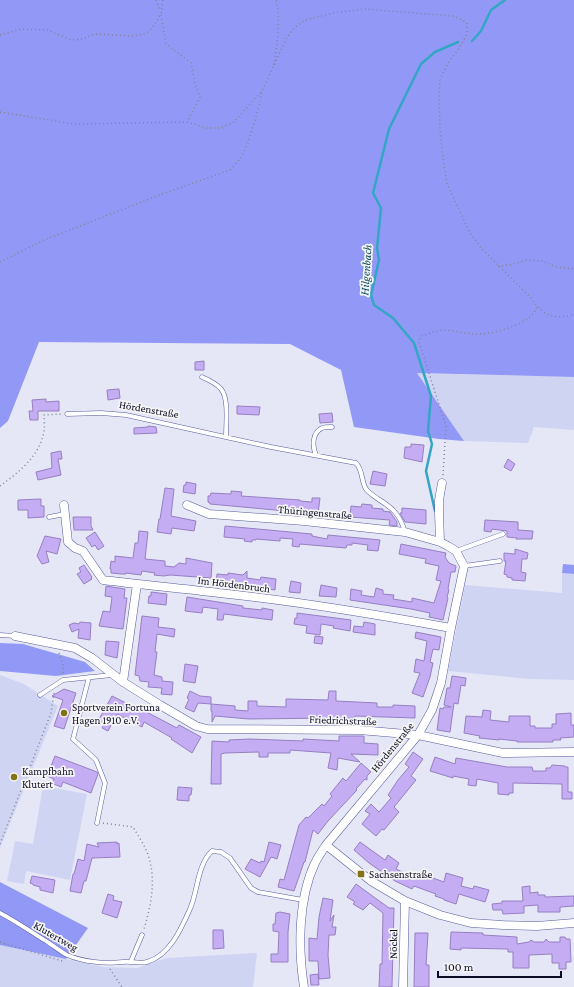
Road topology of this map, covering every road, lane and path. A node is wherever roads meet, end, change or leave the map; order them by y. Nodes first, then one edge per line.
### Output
1 (156, 0) edge
2 (163, 0) edge
3 (276, 0) edge
4 (161, 13) junction
5 (0, 34) edge
6 (274, 67) junction
7 (262, 91) junction
8 (0, 112) edge
9 (187, 122) junction
10 (0, 262) edge
11 (498, 266) junction
12 (574, 269) edge
13 (537, 306) junction
14 (574, 314) edge
15 (202, 377) dead end
16 (68, 414) joint
17 (332, 427) dead end
18 (226, 436) junction
19 (316, 455) junction
20 (442, 483) joint
21 (0, 486) edge
22 (64, 505) dead end
23 (187, 505) dead end
24 (65, 514) junction
25 (49, 517) dead end
26 (405, 532) junction
27 (503, 534) dead end
28 (440, 542) junction
29 (456, 551) junction
30 (500, 561) dead end
31 (464, 566) junction
32 (137, 584) junction
33 (451, 628) junction
34 (0, 636) edge
35 (15, 636) joint
36 (56, 644) junction
37 (112, 675) junction
38 (89, 677) junction
39 (63, 680) junction
40 (123, 682) junction
41 (54, 690) dead end
42 (40, 695) dead end
43 (418, 735) junction
44 (574, 752) edge
45 (97, 823) joint
46 (0, 844) edge
47 (326, 845) junction
48 (303, 900) junction
49 (405, 901) junction
50 (0, 913) edge
51 (574, 923) edge
52 (142, 935) joint
53 (0, 942) edge
54 (80, 959) junction
55 (131, 961) junction
56 (105, 962) junction
57 (122, 987) edge
58 (304, 987) edge
59 (403, 987) edge

1 - 4 path
2 - 4 path
3 - 6 path
4 - 5 path
4 - 9 path
6 - 7 path
6 - 11 path
7 - 9 path
7 - 10 path
8 - 9 path
11 - 12 path
11 - 13 path
13 - 14 path
13 - 20 path
15 - 18 lane
16 - 18 lane, Hördenstraße
16 - 21 path
17 - 19 lane
18 - 19 lane, Hördenstraße
19 - 26 lane, Hördenstraße
20 - 28 street
22 - 24 street, Im Hördenbruch
23 - 26 street, Thüringenstraße
24 - 25 lane
24 - 32 street, Im Hördenbruch
26 - 28 street, Thüringenstraße
27 - 29 lane
28 - 29 street
29 - 31 street
30 - 31 lane
31 - 33 street, Hördenstraße
32 - 33 street, Im Hördenbruch
32 - 40 street
33 - 43 street, Hördenstraße
34 - 35 lane
35 - 36 street, Friedrichstraße
36 - 37 street, Friedrichstraße
36 - 39 path
37 - 38 lane
37 - 40 street, Friedrichstraße
38 - 39 lane
38 - 45 lane
39 - 42 lane
40 - 43 street, Friedrichstraße
41 - 46 path
43 - 44 street, Friedrichstraße
43 - 47 street, Hördenstraße
45 - 52 path
47 - 48 street, Hördenstraße
47 - 49 street
48 - 55 lane, Klutertweg
48 - 58 street, Hördenstraße
49 - 51 street
49 - 59 street, Nöckel
50 - 54 lane, Klutertweg
52 - 55 lane
53 - 54 path
54 - 56 lane, Klutertweg
55 - 56 lane, Klutertweg
56 - 57 path

